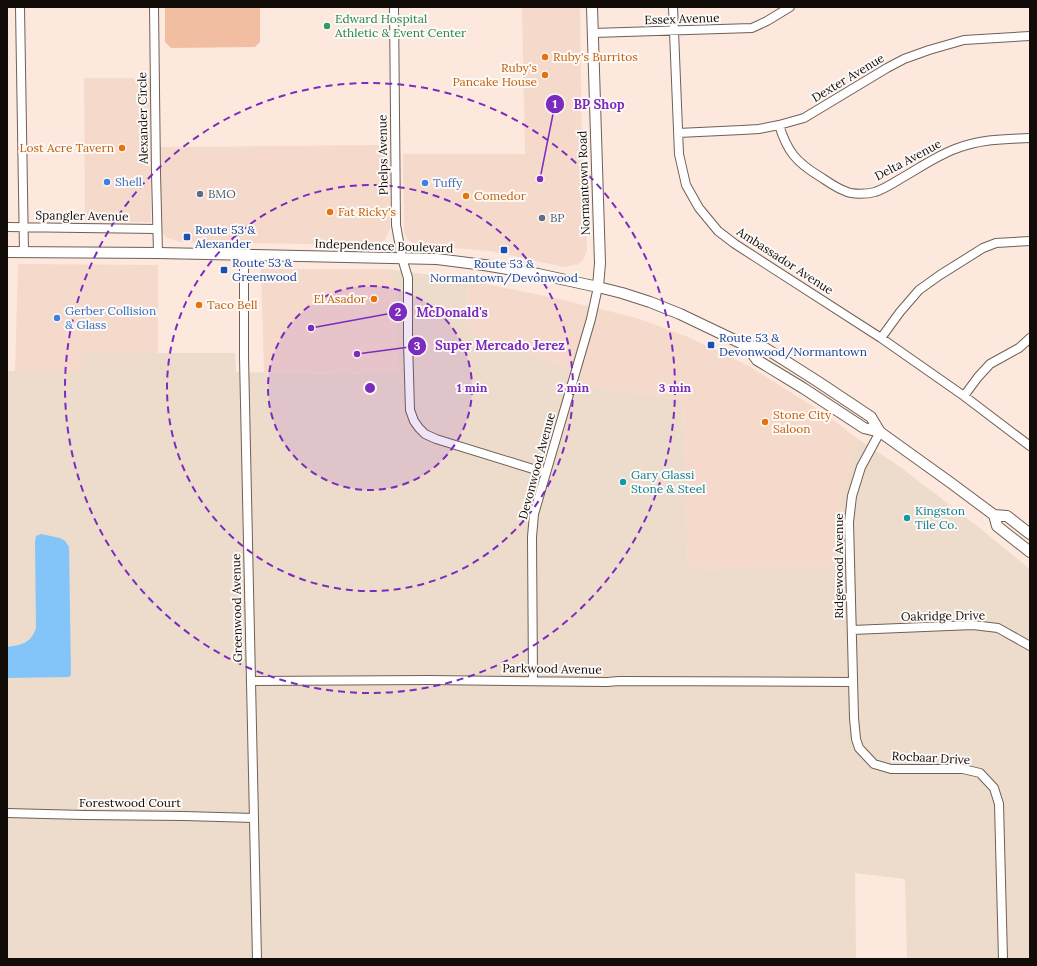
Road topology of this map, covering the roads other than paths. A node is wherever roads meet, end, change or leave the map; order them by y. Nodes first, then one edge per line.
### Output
1 (20, 7) edge
2 (154, 7) edge
3 (394, 7) edge
4 (592, 7) edge
5 (674, 7) edge
6 (790, 7) edge
7 (674, 31) junction
8 (593, 33) junction
9 (1030, 36) edge
10 (779, 125) junction
11 (678, 133) junction
12 (1030, 138) edge
13 (7, 227) edge
14 (24, 227) junction
15 (158, 229) junction
16 (1030, 240) edge
17 (7, 252) edge
18 (24, 252) junction
19 (158, 253) junction
20 (244, 256) junction
21 (402, 258) junction
22 (598, 286) junction
23 (881, 338) junction
24 (1030, 338) edge
25 (746, 346) junction
26 (964, 396) junction
27 (880, 432) junction
28 (1030, 446) edge
29 (546, 473) junction
30 (994, 515) junction
31 (1030, 534) edge
32 (1030, 552) edge
33 (852, 630) junction
34 (1030, 646) edge
35 (251, 681) junction
36 (533, 681) junction
37 (853, 682) junction
38 (7, 813) edge
39 (254, 818) junction
40 (257, 959) edge
41 (1003, 959) edge

1 - 14 street
2 - 15 street, Alexander Circle
3 - 21 street, Phelps Avenue
4 - 8 main road, Normantown Road
5 - 7 street, Ambassador Avenue
6 - 7 street, Essex Avenue
7 - 8 street, Essex Avenue
7 - 11 street, Ambassador Avenue
8 - 22 main road, Normantown Road
9 - 10 street, Dexter Avenue
10 - 11 street, Dexter Avenue
10 - 12 street, Delta Avenue
11 - 23 street, Ambassador Avenue
13 - 14 street, Spangler Avenue
14 - 15 street, Spangler Avenue
14 - 18 street
15 - 19 street, Alexander Circle
16 - 23 street
17 - 18 main road, Independence Boulevard
18 - 19 main road, Independence Boulevard
19 - 20 main road, Independence Boulevard
20 - 21 main road, Independence Boulevard
20 - 35 street, Greenwood Avenue
21 - 22 main road, Independence Boulevard
21 - 29 street, Phelps Avenue
22 - 25 main road, Independence Boulevard
22 - 29 street, Devonwood Avenue
23 - 26 street, Ambassador Avenue
24 - 26 street
25 - 27 main road, Independence Boulevard
25 - 27 main road, Independence Boulevard
26 - 28 street, Ambassador Avenue
27 - 30 main road, Independence Boulevard
27 - 33 street, Ridgewood Avenue
29 - 36 street, Devonwood Avenue
30 - 31 main road, Independence Boulevard
30 - 32 main road, Independence Boulevard
33 - 34 street, Oakridge Drive
33 - 37 street, Ridgewood Avenue
35 - 36 street, Parkwood Avenue
35 - 39 street, Greenwood Avenue
36 - 37 street, Parkwood Avenue
37 - 41 street, Rocbaar Drive
38 - 39 street, Forestwood Court
39 - 40 street, Greenwood Avenue

